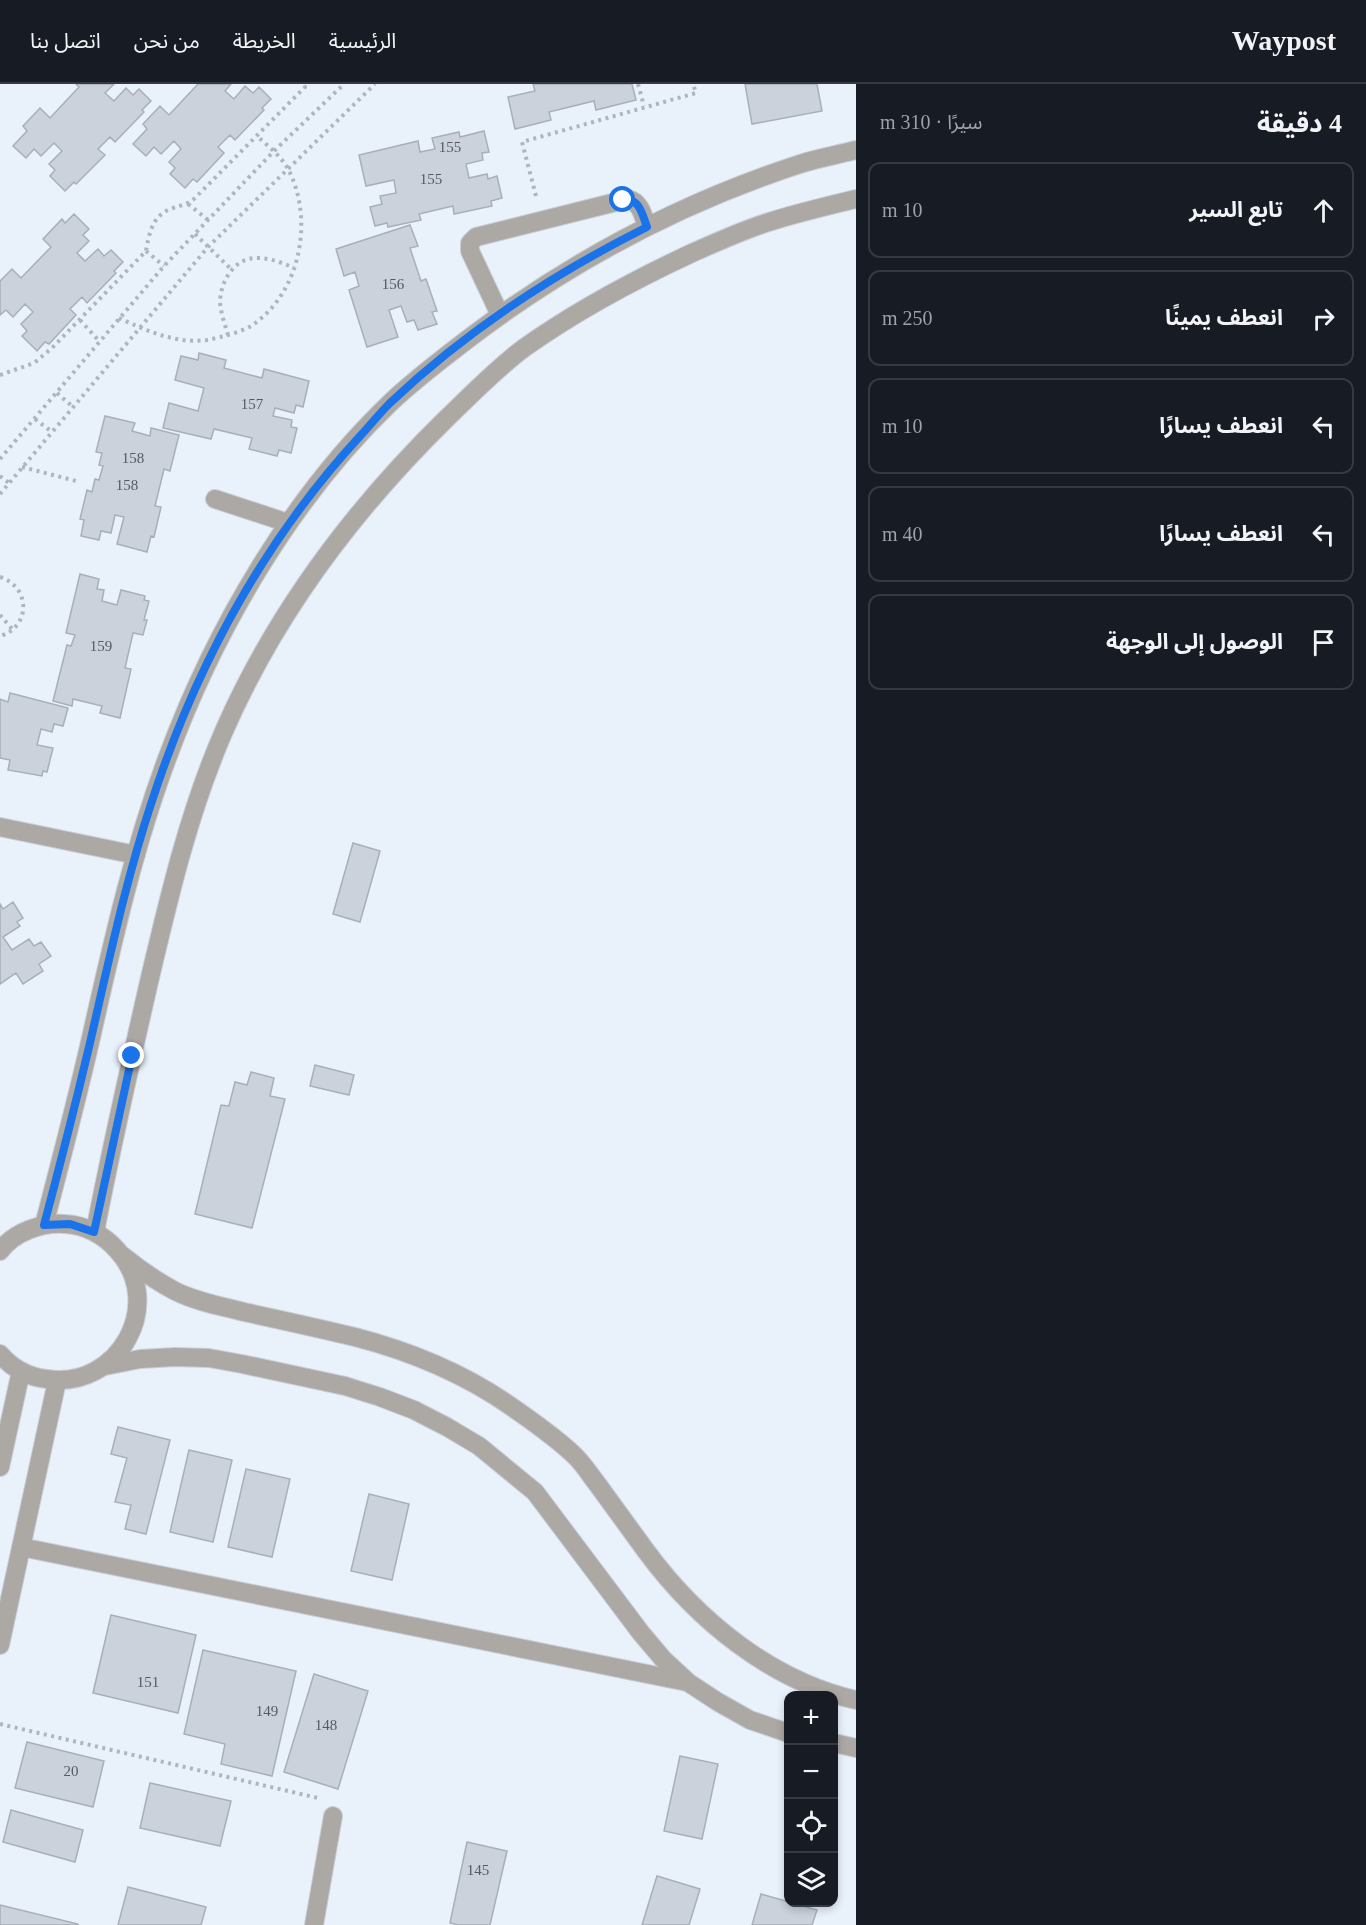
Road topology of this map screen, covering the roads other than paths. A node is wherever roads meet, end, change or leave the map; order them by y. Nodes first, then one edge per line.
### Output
1 (856, 150) edge
2 (856, 199) edge
3 (647, 227) junction
4 (500, 315) junction
5 (215, 499) dead end
6 (288, 523) junction
7 (0, 827) edge
8 (136, 855) junction
9 (44, 1225) junction
10 (94, 1232) junction
11 (0, 1251) edge
12 (123, 1256) junction
13 (0, 1354) edge
14 (105, 1366) junction
15 (21, 1371) junction
16 (57, 1381) junction
17 (0, 1467) edge
18 (21, 1547) junction
19 (0, 1645) edge
20 (689, 1683) junction
21 (856, 1700) edge
22 (784, 1731) edge
23 (838, 1744) edge
24 (856, 1748) edge
25 (333, 1816) road end
26 (314, 1925) edge

1 - 3 street
2 - 10 street
3 - 4 street
3 - 4 street
4 - 6 street
5 - 6 street
6 - 8 street
7 - 8 street
8 - 9 street
9 - 10 street
9 - 11 street
10 - 12 street
12 - 14 street
12 - 21 street
13 - 15 street
14 - 16 street
14 - 20 street
15 - 16 street
15 - 17 street
16 - 18 street
18 - 19 street
18 - 20 street
20 - 22 street
23 - 24 street
25 - 26 street

